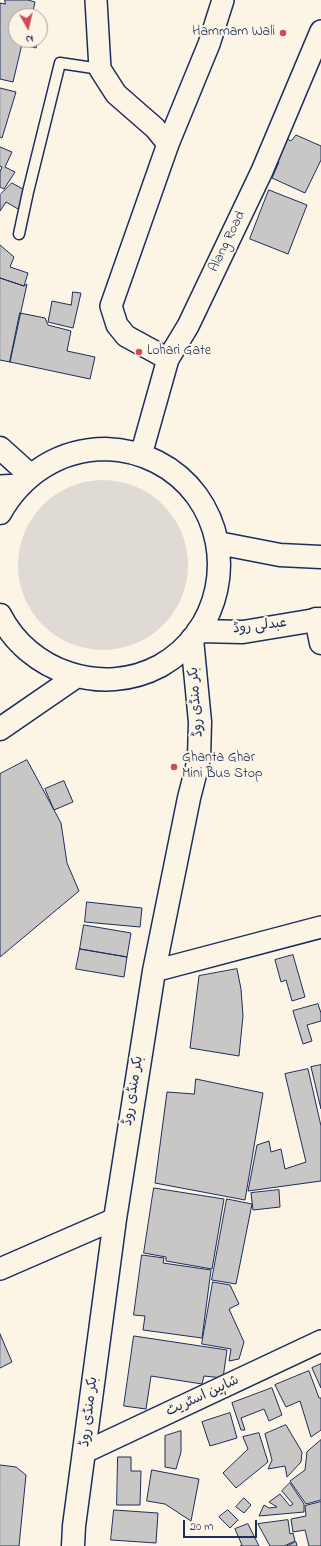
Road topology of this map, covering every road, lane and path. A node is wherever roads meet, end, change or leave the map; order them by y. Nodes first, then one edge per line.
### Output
1 (96, 0) edge
2 (223, 0) edge
3 (321, 30) edge
4 (100, 69) junction
5 (168, 144) junction
6 (19, 234) dead end
7 (168, 359) junction
8 (0, 448) edge
9 (141, 455) junction
10 (16, 482) edge
11 (0, 513) edge
12 (218, 543) junction
13 (321, 557) edge
14 (0, 615) edge
15 (318, 619) edge
16 (195, 635) junction
17 (321, 643) edge
18 (77, 676) junction
19 (0, 729) edge
20 (321, 927) edge
21 (154, 971) junction
22 (115, 1219) junction
23 (0, 1269) edge
24 (321, 1342) edge
25 (85, 1452) junction
26 (73, 1546) edge

1 - 4 street
2 - 5 street
3 - 7 street, Alang Road
4 - 5 street
4 - 6 lane
5 - 7 street
7 - 9 street, Alang Road
8 - 10 main road
9 - 10 main road
9 - 12 main road
10 - 11 main road
12 - 13 main road
12 - 16 main road
14 - 18 main road
15 - 16 main road, عبدلی روڈ
15 - 17 main road
16 - 18 main road
16 - 21 main road, بکر منڈی روڈ
18 - 19 main road
20 - 21 street
21 - 22 main road, بکر منڈی روڈ
22 - 23 street
22 - 25 main road, بکر منڈی روڈ
24 - 25 street, شاہین اسٹریٹ
25 - 26 main road, بکر منڈی روڈ

